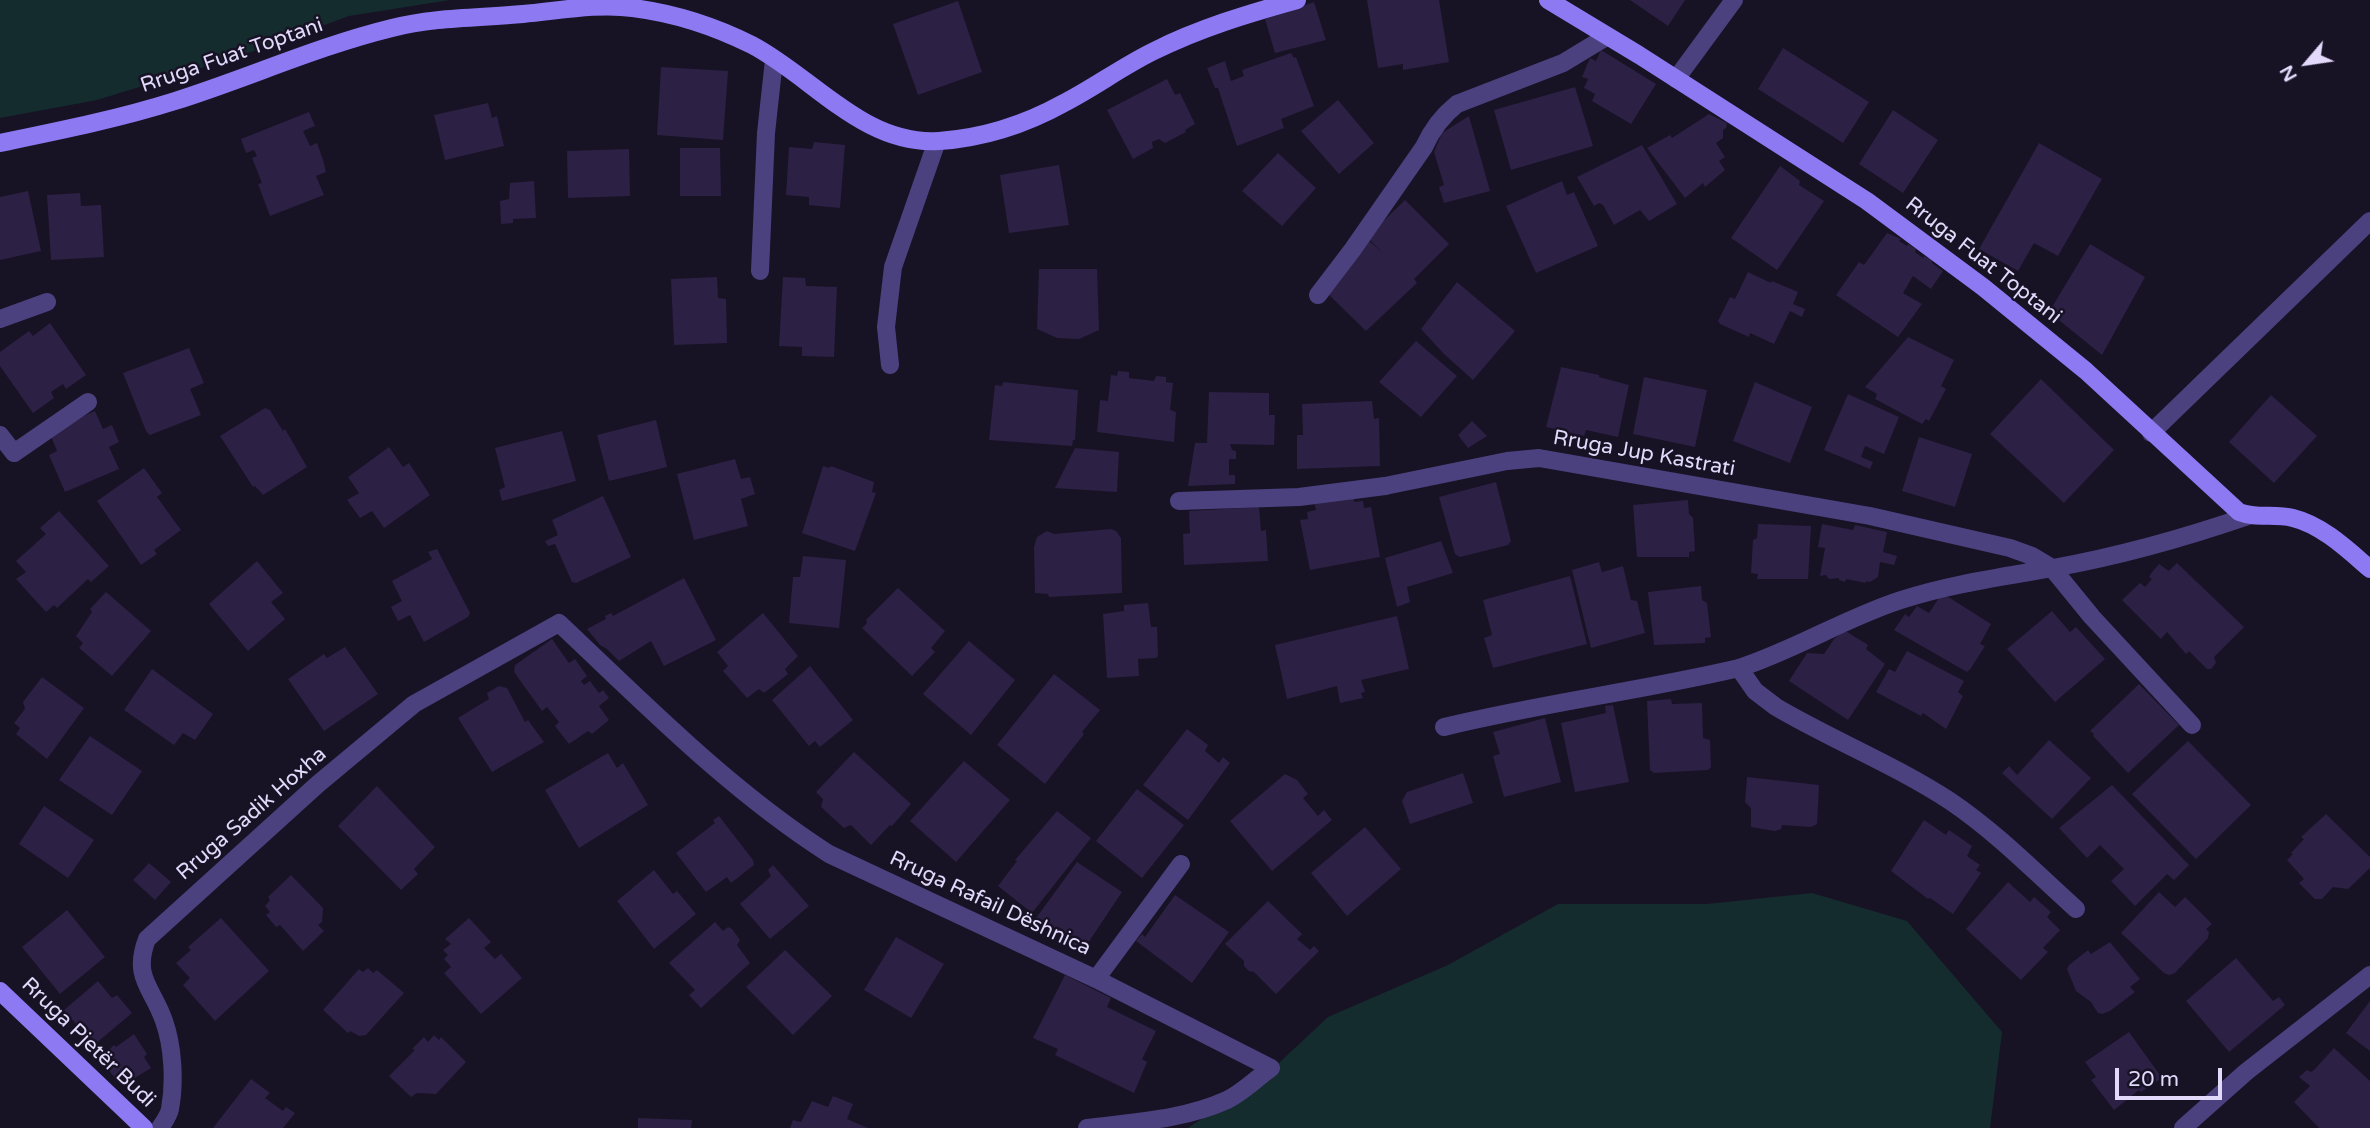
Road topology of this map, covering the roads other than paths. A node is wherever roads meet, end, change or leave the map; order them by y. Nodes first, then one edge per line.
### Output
1 (1297, 0) edge
2 (1548, 0) edge
3 (1734, 0) edge
4 (633, 4) edge
5 (1606, 37) junction
6 (774, 60) junction
7 (1676, 79) junction
8 (937, 141) junction
9 (0, 143) edge
10 (2370, 221) edge
11 (760, 271) dead end
12 (1318, 295) dead end
13 (47, 302) dead end
14 (0, 319) edge
15 (890, 365) dead end
16 (88, 402) dead end
17 (2151, 433) junction
18 (0, 435) edge
19 (1179, 501) dead end
20 (2248, 516) junction
21 (2052, 568) junction
22 (2370, 569) edge
23 (559, 623) joint
24 (1739, 668) junction
25 (2192, 724) dead end
26 (1444, 727) dead end
27 (1181, 864) dead end
28 (2076, 909) dead end
29 (2370, 975) edge
30 (1096, 979) junction
31 (0, 991) edge
32 (144, 1128) edge
33 (160, 1128) edge
34 (1087, 1128) edge
35 (2183, 1128) edge

1 - 8 street, Rruga Fuat Toptani
2 - 5 street, Rruga Fuat Toptani
3 - 7 street
4 - 6 street, Rruga Fuat Toptani
4 - 9 street, Rruga Fuat Toptani
5 - 7 street, Rruga Fuat Toptani
5 - 12 street
6 - 8 street, Rruga Fuat Toptani
6 - 11 street
7 - 17 street, Rruga Fuat Toptani
8 - 15 street
10 - 17 street
13 - 14 street
16 - 18 street
17 - 20 street, Rruga Fuat Toptani
19 - 21 street, Rruga Jup Kastrati
20 - 21 street
20 - 22 street
21 - 24 street
21 - 25 street
23 - 30 street, Rruga Rafail Dëshnica
23 - 33 street, Rruga Sadik Hoxha
24 - 26 street
24 - 28 street
27 - 30 street
29 - 35 street
30 - 34 street, Rruga Rafail Dëshnica
31 - 32 street, Rruga Pjetër Budi

